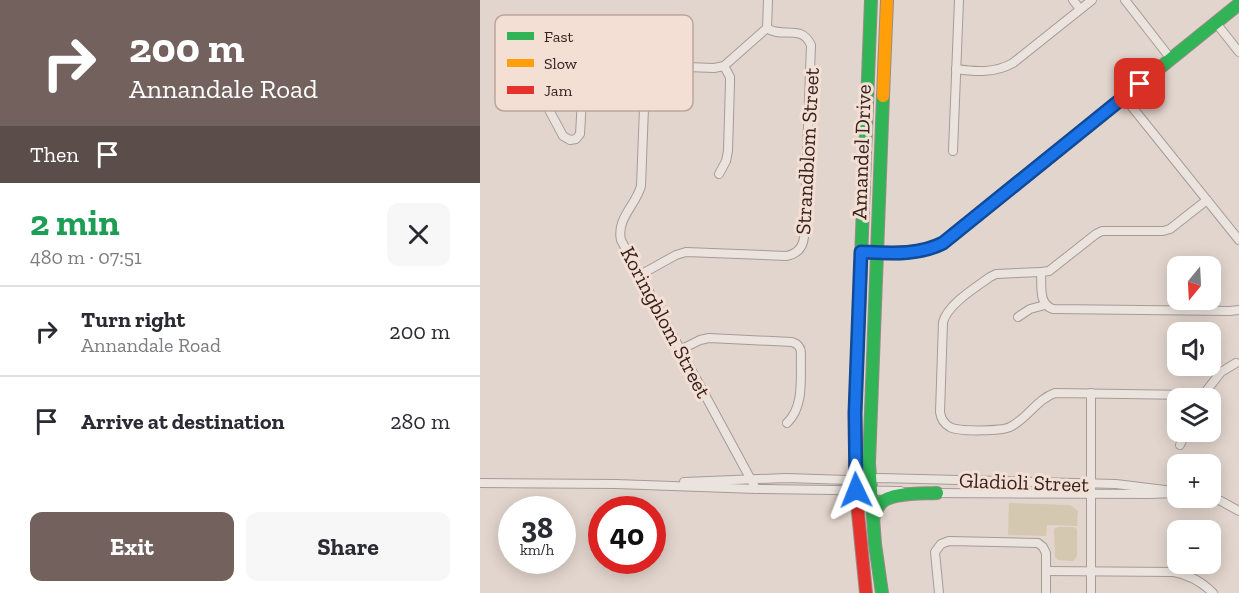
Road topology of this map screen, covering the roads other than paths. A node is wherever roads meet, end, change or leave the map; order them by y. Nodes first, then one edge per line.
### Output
1 (768, 0) edge
2 (871, 0) edge
3 (887, 0) edge
4 (959, 0) edge
5 (1073, 0) edge
6 (1092, 0) edge
7 (1125, 0) edge
8 (1239, 4) edge
9 (1080, 9) junction
10 (1216, 23) junction
11 (767, 28) junction
12 (1239, 52) edge
13 (1171, 59) junction
14 (724, 66) junction
15 (693, 67) edge
16 (956, 69) junction
17 (1124, 97) junction
18 (550, 111) edge
19 (581, 111) edge
20 (644, 111) edge
21 (953, 151) dead end
22 (718, 174) dead end
23 (1207, 200) junction
24 (1239, 240) edge
25 (861, 252) junction
26 (877, 253) junction
27 (1041, 272) junction
28 (640, 275) junction
29 (1046, 305) junction
30 (1239, 310) edge
31 (1018, 317) dead end
32 (680, 350) junction
33 (1236, 363) dead end
34 (1209, 388) edge
35 (1091, 393) junction
36 (1167, 395) edge
37 (787, 423) dead end
38 (1181, 442) edge
39 (1180, 445) dead end
40 (750, 479) junction
41 (480, 483) edge
42 (616, 484) junction
43 (871, 484) junction
44 (856, 485) junction
45 (756, 489) junction
46 (1090, 489) junction
47 (1167, 492) edge
48 (937, 493) junction
49 (1221, 501) edge
50 (1239, 511) edge
51 (873, 518) junction
52 (1046, 571) junction
53 (1091, 571) junction
54 (867, 593) edge
55 (882, 593) edge
56 (939, 593) edge
57 (1046, 593) edge
58 (1091, 593) edge
59 (1213, 593) edge

1 - 11 street
2 - 25 street, Amandel Drive
3 - 26 street, Amandel Drive
4 - 16 street
5 - 9 street
6 - 9 street
7 - 13 street
8 - 10 street
9 - 16 street
10 - 12 street
10 - 13 street
11 - 14 street
11 - 28 street, Strandblom Street
13 - 17 street
14 - 15 street
14 - 22 street
16 - 21 street
17 - 23 street
17 - 26 street
18 - 19 street
20 - 28 street, Koringblom Street
23 - 24 street
23 - 27 street
25 - 26 street
25 - 44 street, Amandel Drive
26 - 43 street, Amandel Drive
27 - 29 street
27 - 35 street
28 - 32 street, Koringblom Street
29 - 30 street
29 - 31 street
32 - 37 street
32 - 40 street, Koringblom Street
33 - 34 street
35 - 36 street
35 - 46 street
38 - 39 street
40 - 42 street
40 - 44 street
40 - 45 street, Koringblom Street
41 - 42 street
42 - 45 street
43 - 44 street
43 - 46 street, Gladioli Street
43 - 48 street, Gladioli Street
43 - 51 street, Amandel Drive
44 - 45 street
44 - 54 street, Amandel Drive
46 - 47 street, Gladioli Street
46 - 48 street, Gladioli Street
46 - 53 street
48 - 51 street
49 - 50 street
51 - 55 street, Amandel Drive
52 - 53 street
52 - 56 street
52 - 57 street
53 - 58 street
53 - 59 street

